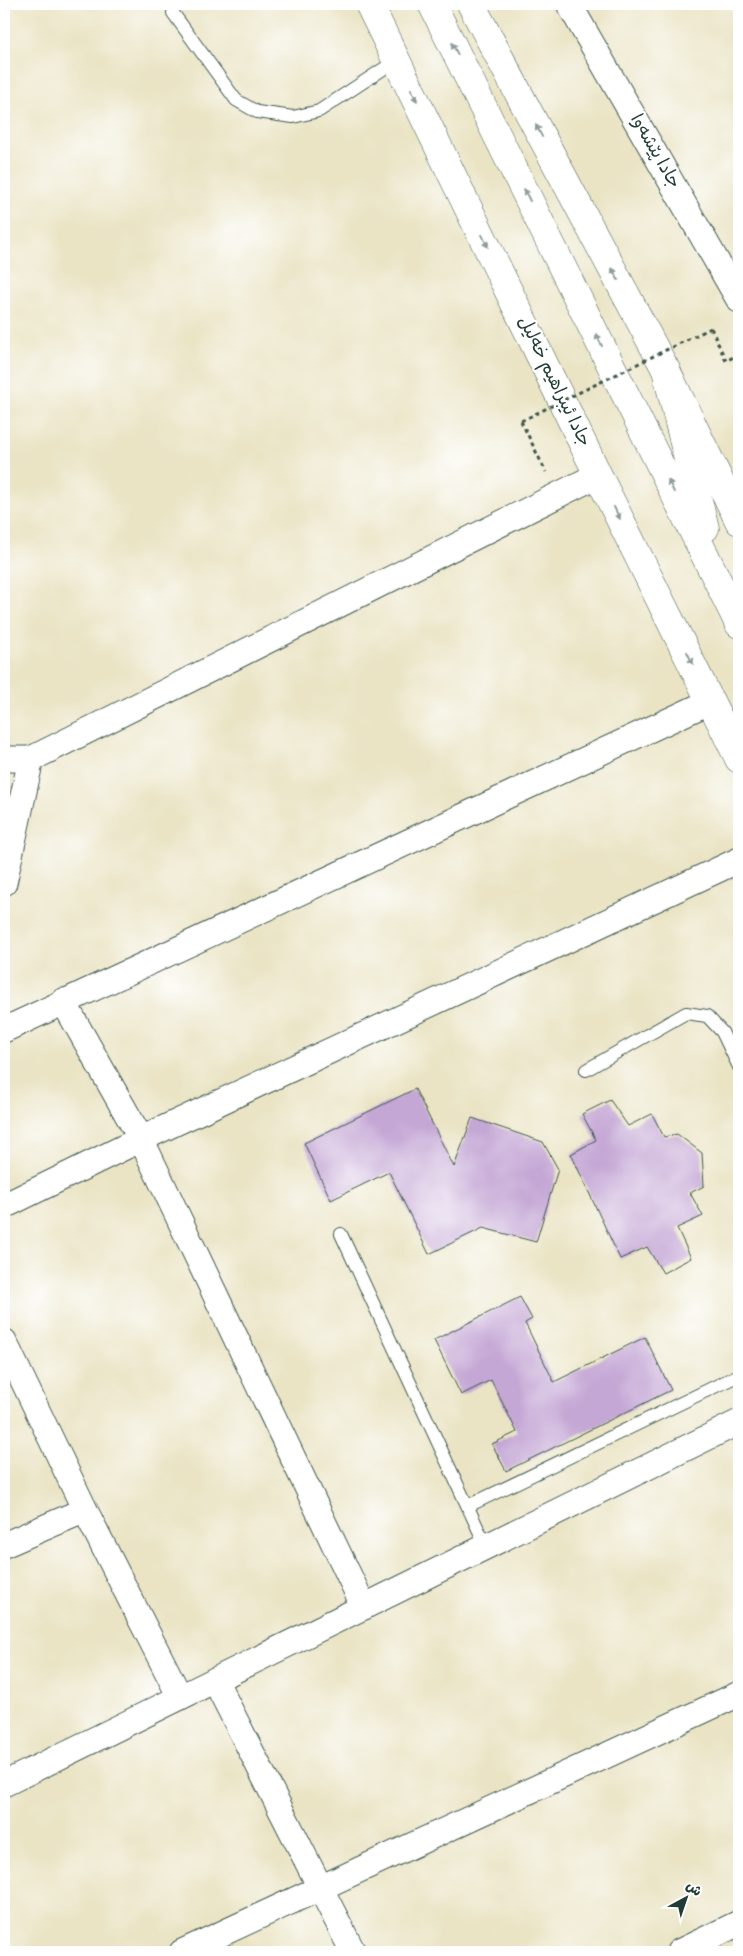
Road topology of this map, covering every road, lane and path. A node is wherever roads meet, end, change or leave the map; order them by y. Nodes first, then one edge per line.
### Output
1 (370, 4) edge
2 (432, 4) edge
3 (471, 4) edge
4 (569, 4) edge
5 (173, 13) dead end
6 (397, 60) junction
7 (739, 300) edge
8 (739, 354) edge
9 (666, 370) junction
10 (536, 452) dead end
11 (598, 476) junction
12 (739, 521) edge
13 (726, 598) junction
14 (739, 624) edge
15 (711, 701) junction
16 (4, 759) edge
17 (31, 759) junction
18 (739, 759) edge
19 (739, 860) edge
20 (4, 883) edge
21 (63, 1001) junction
22 (4, 1030) edge
23 (739, 1067) edge
24 (586, 1070) dead end
25 (141, 1139) junction
26 (4, 1206) edge
27 (341, 1234) dead end
28 (4, 1341) edge
29 (739, 1375) edge
30 (739, 1422) edge
31 (468, 1506) junction
32 (85, 1510) junction
33 (4, 1545) edge
34 (486, 1546) junction
35 (364, 1607) junction
36 (215, 1680) junction
37 (739, 1694) edge
38 (180, 1697) junction
39 (4, 1784) edge
40 (321, 1888) junction
41 (739, 1923) edge
42 (182, 1952) edge
43 (353, 1952) edge
44 (679, 1952) edge

1 - 6 main road, جادا ئیبراهیم خەلیل
13 -> 2 main road
9 -> 3 main road
4 - 7 street, جادا پێشەوا
5 - 6 lane
6 -> 11 main road, جادا ئیبراهیم خەلیل
8 - 10 path, bridge
9 - 12 main road
9 - 13 main road
11 -> 15 main road, جادا ئیبراهیم خەلیل
11 - 17 street
13 - 14 main road
15 - 18 main road, جادا ئیبراهیم خەلیل
15 - 21 street
16 - 17 street
17 - 20 street
19 - 25 street
21 - 22 street
21 - 25 street
23 - 24 lane
25 - 26 street
25 - 35 street
27 - 31 lane
28 - 32 street
29 - 31 lane
30 - 34 street
31 - 34 lane
32 - 33 street
32 - 38 street
34 - 35 street
35 - 36 street
36 - 38 street
36 - 40 street
37 - 40 street
38 - 39 street
40 - 42 street
40 - 43 street
41 - 44 street

